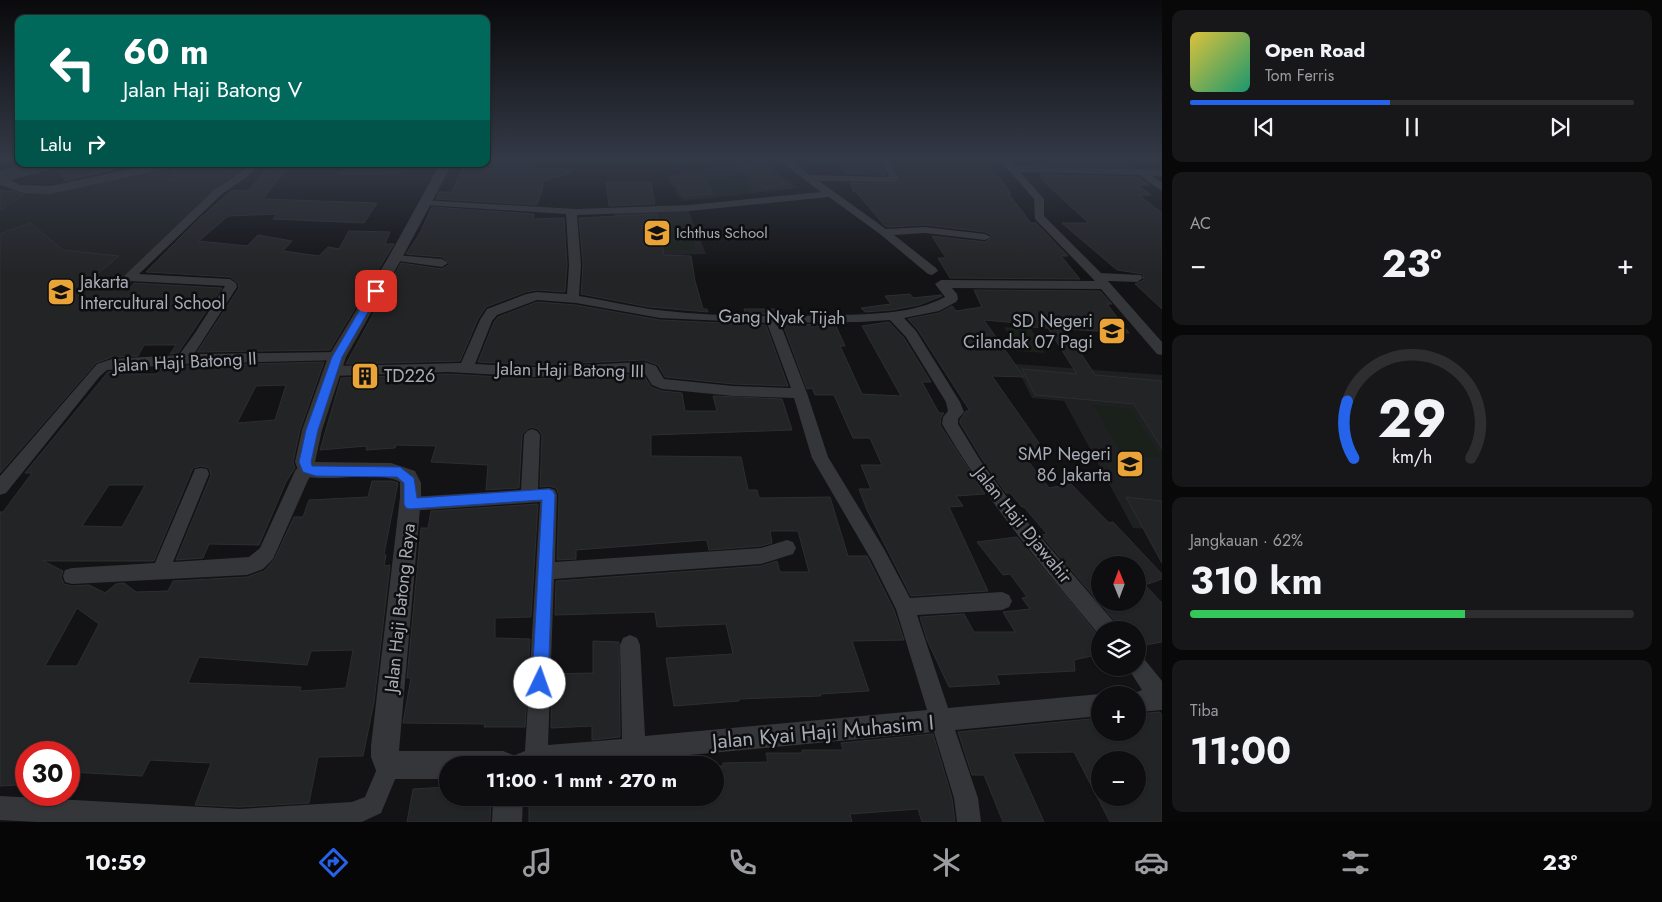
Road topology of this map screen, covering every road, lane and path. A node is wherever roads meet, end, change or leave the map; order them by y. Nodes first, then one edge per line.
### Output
1 (212, 197) edge
2 (428, 197) edge
3 (796, 197) edge
4 (837, 197) edge
5 (1037, 197) edge
6 (425, 202) junction
7 (571, 211) junction
8 (884, 232) junction
9 (985, 237) dead end
10 (395, 258) junction
11 (442, 263) dead end
12 (932, 271) dead end
13 (1137, 278) dead end
14 (1101, 281) junction
15 (573, 300) junction
16 (894, 316) junction
17 (772, 319) junction
18 (1162, 351) edge
19 (183, 359) junction
20 (335, 364) junction
21 (466, 368) junction
22 (800, 393) junction
23 (532, 435) dead end
24 (307, 469) junction
25 (201, 474) dead end
26 (0, 488) edge
27 (539, 495) junction
28 (410, 504) junction
29 (786, 548) dead end
30 (161, 570) junction
31 (545, 571) junction
32 (72, 576) dead end
33 (1002, 601) dead end
34 (905, 607) junction
35 (1100, 621) edge
36 (630, 645) dead end
37 (1143, 676) edge
38 (1156, 701) edge
39 (1091, 706) edge
40 (942, 721) junction
41 (634, 749) junction
42 (528, 756) edge
43 (576, 756) edge
44 (390, 765) junction
45 (439, 765) edge
46 (508, 806) edge
47 (0, 808) edge
48 (239, 822) edge
49 (507, 822) edge
50 (969, 822) edge

1 - 19 street
2 - 6 street
3 - 7 street
4 - 8 street
5 - 14 street
6 - 7 street
6 - 10 street
7 - 15 street
8 - 9 street
8 - 12 street
10 - 11 street
10 - 20 street
13 - 14 street
14 - 16 street, Gang Nyak Tijah
14 - 18 street
15 - 17 street, Gang Nyak Tijah
15 - 21 street, Gang Nyak Tijah
16 - 17 street, Gang Nyak Tijah
16 - 35 street, Jalan Haji Djawahir
17 - 22 street
19 - 20 street, Jalan Haji Batong II
19 - 26 street, Jalan Haji Batong II
20 - 21 street, Jalan Haji Batong III
20 - 24 street
21 - 22 street, Jalan Haji Batong III
22 - 34 street
23 - 27 street
24 - 28 street, Jalan Haji Batong Raya
24 - 30 street
25 - 30 street
27 - 28 street
27 - 31 street
28 - 44 street, Jalan Haji Batong Raya
29 - 31 street
30 - 32 street
31 - 42 street
33 - 34 street
34 - 40 street
36 - 41 street
37 - 38 street
39 - 40 street, Jalan Kyai Haji Muhasim I
40 - 41 street, Jalan Kyai Haji Muhasim I
40 - 50 street
41 - 43 street, Jalan Kyai Haji Muhasim I
44 - 45 street
44 - 48 street
46 - 49 street
47 - 48 street

